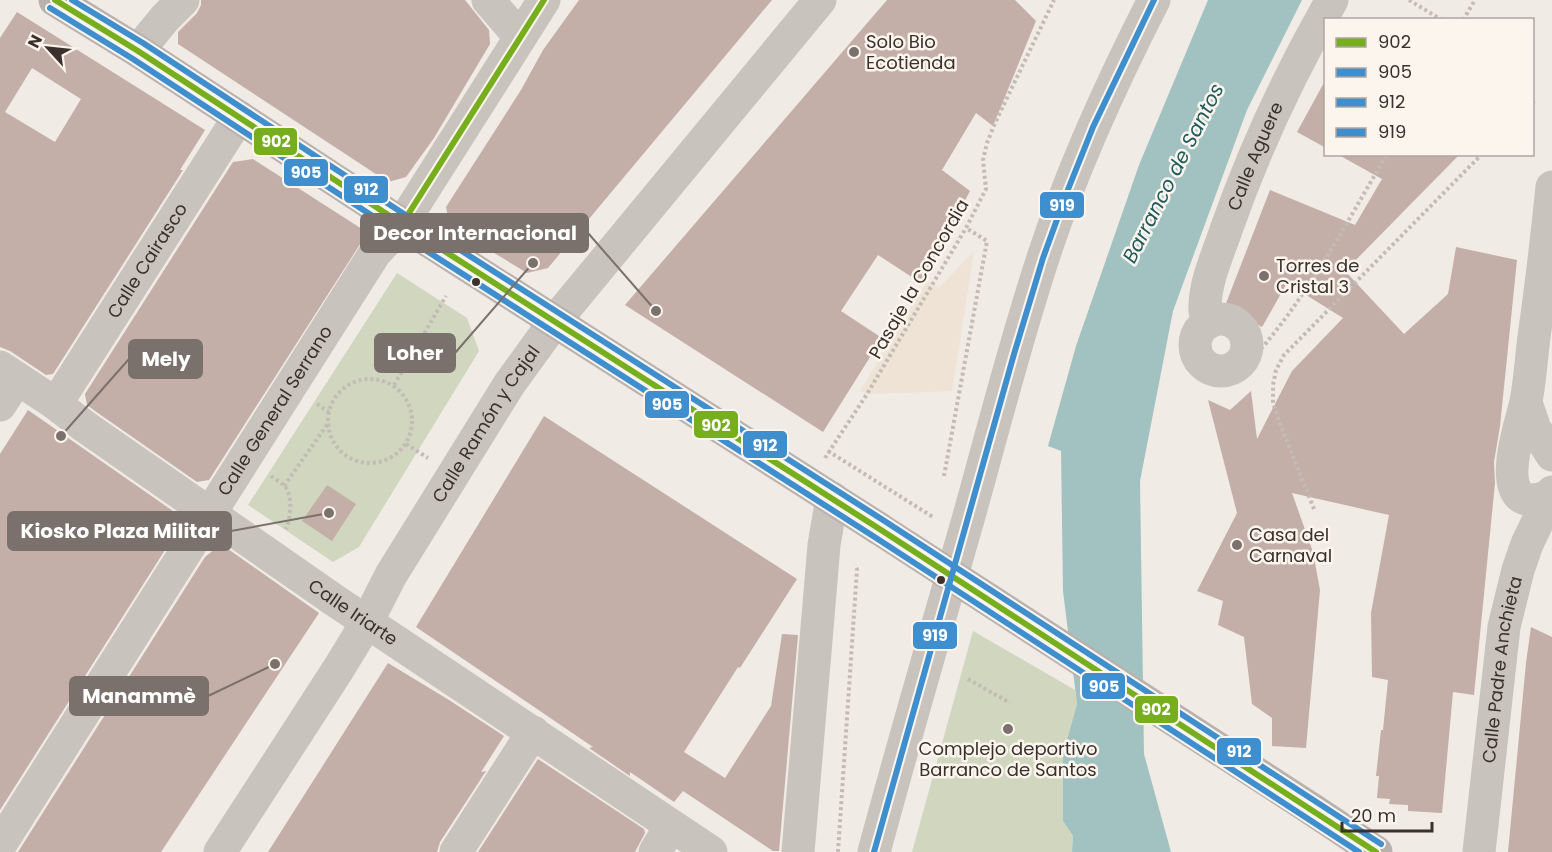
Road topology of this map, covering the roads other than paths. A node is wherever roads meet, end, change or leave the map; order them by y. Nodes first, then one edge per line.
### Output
1 (55, 0) edge
2 (183, 0) edge
3 (488, 0) edge
4 (544, 0) edge
5 (820, 0) edge
6 (1154, 0) edge
7 (1332, 0) edge
8 (520, 37) junction
9 (138, 51) junction
10 (239, 117) junction
11 (1552, 187) edge
12 (402, 224) junction
13 (555, 321) junction
14 (1208, 323) dead end
15 (6, 384) edge
16 (1526, 403) junction
17 (56, 404) junction
18 (1552, 455) edge
19 (1551, 494) edge
20 (832, 498) junction
21 (209, 514) junction
22 (367, 622) junction
23 (533, 732) junction
24 (663, 839) edge
25 (0, 845) edge
26 (220, 852) edge
27 (456, 852) edge
28 (711, 852) edge
29 (798, 852) edge
30 (874, 852) edge
31 (1376, 852) edge
32 (1479, 852) edge

1 - 9 main road
2 - 9 street
3 - 8 street
4 - 8 street, Calle General Serrano
5 - 13 street, Calle Ramón y Cajal
6 - 30 street
7 - 14 street, Calle Aguere
8 - 12 street, Calle General Serrano
9 - 10 main road
10 - 12 main road
10 - 17 street, Calle Cairasco
11 - 16 street
12 - 13 main road
12 - 21 street, Calle General Serrano
13 - 20 main road
13 - 22 street, Calle Ramón y Cajal
15 - 17 street, Calle Iriarte
16 - 18 street
16 - 19 street
17 - 21 street, Calle Iriarte
19 - 32 street, Calle Padre Anchieta
20 - 29 street
20 - 31 main road, bridge
21 - 22 street, Calle Iriarte
21 - 25 street, Calle General Serrano
22 - 23 street, Calle Iriarte
22 - 26 street, Calle Ramón y Cajal
23 - 24 street, Calle Iriarte
23 - 27 street
24 - 28 street, Calle Iriarte

